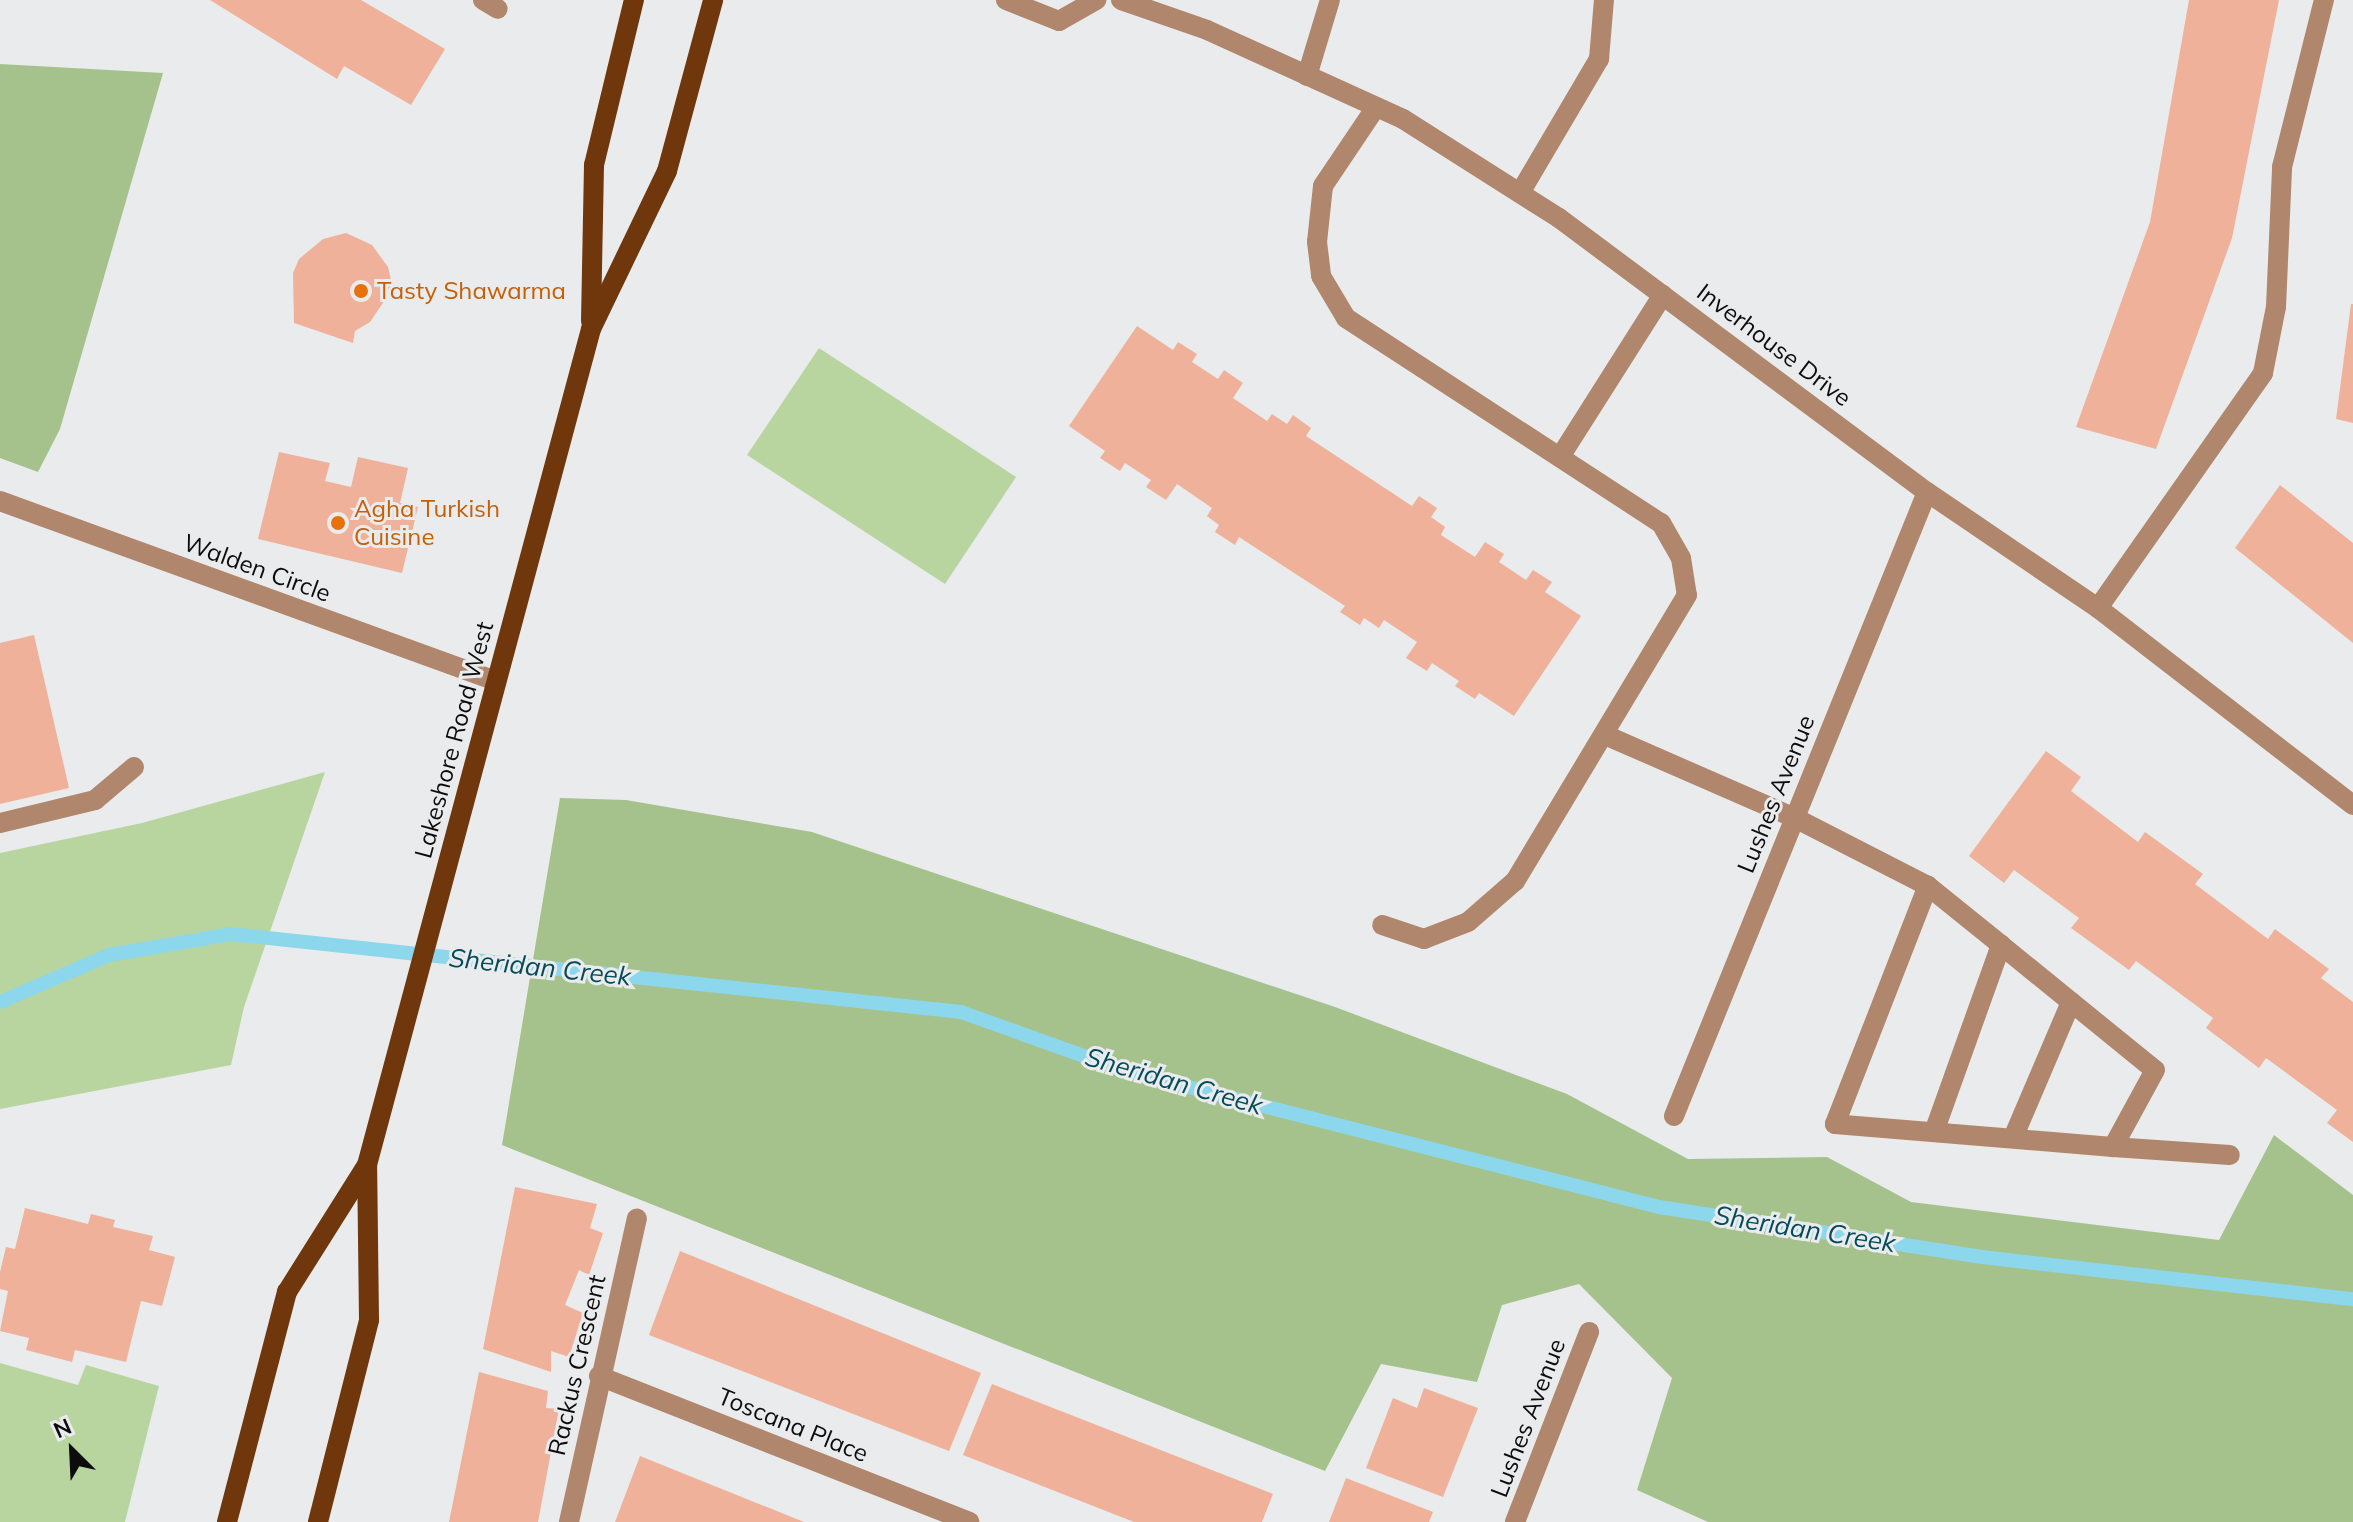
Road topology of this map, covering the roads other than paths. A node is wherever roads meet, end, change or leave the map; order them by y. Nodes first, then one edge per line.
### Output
1 (634, 0) edge
2 (713, 0) edge
3 (1006, 0) edge
4 (1096, 0) edge
5 (1121, 0) edge
6 (1330, 0) edge
7 (1604, 0) edge
8 (2324, 0) edge
9 (1307, 76) junction
10 (1376, 107) junction
11 (1520, 193) junction
12 (1663, 295) junction
13 (591, 329) junction
14 (1560, 457) junction
15 (1927, 492) junction
16 (0, 501) edge
17 (2098, 608) junction
18 (496, 681) junction
19 (1605, 735) junction
20 (134, 767) dead end
21 (2353, 805) edge
22 (1795, 818) junction
23 (0, 823) edge
24 (1928, 886) junction
25 (1382, 925) dead end
26 (2001, 945) junction
27 (2071, 1002) junction
28 (1674, 1116) dead end
29 (1934, 1132) junction
30 (2013, 1138) junction
31 (2113, 1147) junction
32 (2230, 1155) dead end
33 (367, 1165) junction
34 (637, 1219) dead end
35 (1589, 1332) dead end
36 (599, 1376) junction
37 (227, 1522) edge
38 (318, 1522) edge
39 (569, 1522) edge
40 (969, 1522) edge
41 (1515, 1522) edge

1 - 13 main road, Lakeshore Road West
2 - 13 main road, Lakeshore Road West
3 - 4 street
5 - 9 street, Inverhouse Drive
6 - 9 street
7 - 11 street
8 - 17 street
9 - 10 street, Inverhouse Drive
10 - 11 street, Inverhouse Drive
10 - 14 street
11 - 12 street, Inverhouse Drive
12 - 14 street
12 - 15 street, Inverhouse Drive
13 - 18 main road, Lakeshore Road West
14 - 19 street
15 - 17 street, Inverhouse Drive
15 - 22 street, Lushes Avenue
16 - 18 street, Walden Circle
17 - 21 street, Inverhouse Drive
18 - 33 main road, Lakeshore Road West
19 - 22 street
19 - 25 street
20 - 23 street
22 - 24 street
22 - 28 street, Lushes Avenue
24 - 26 street
24 - 29 street
26 - 27 street
26 - 29 street
27 - 30 street
27 - 31 street
29 - 30 street
30 - 31 street
31 - 32 street
33 - 37 main road, Lakeshore Road West
33 - 38 main road, Lakeshore Road West
34 - 36 street, Rackus Crescent
35 - 41 street, Lushes Avenue
36 - 39 street, Rackus Crescent
36 - 40 street, Toscana Place

